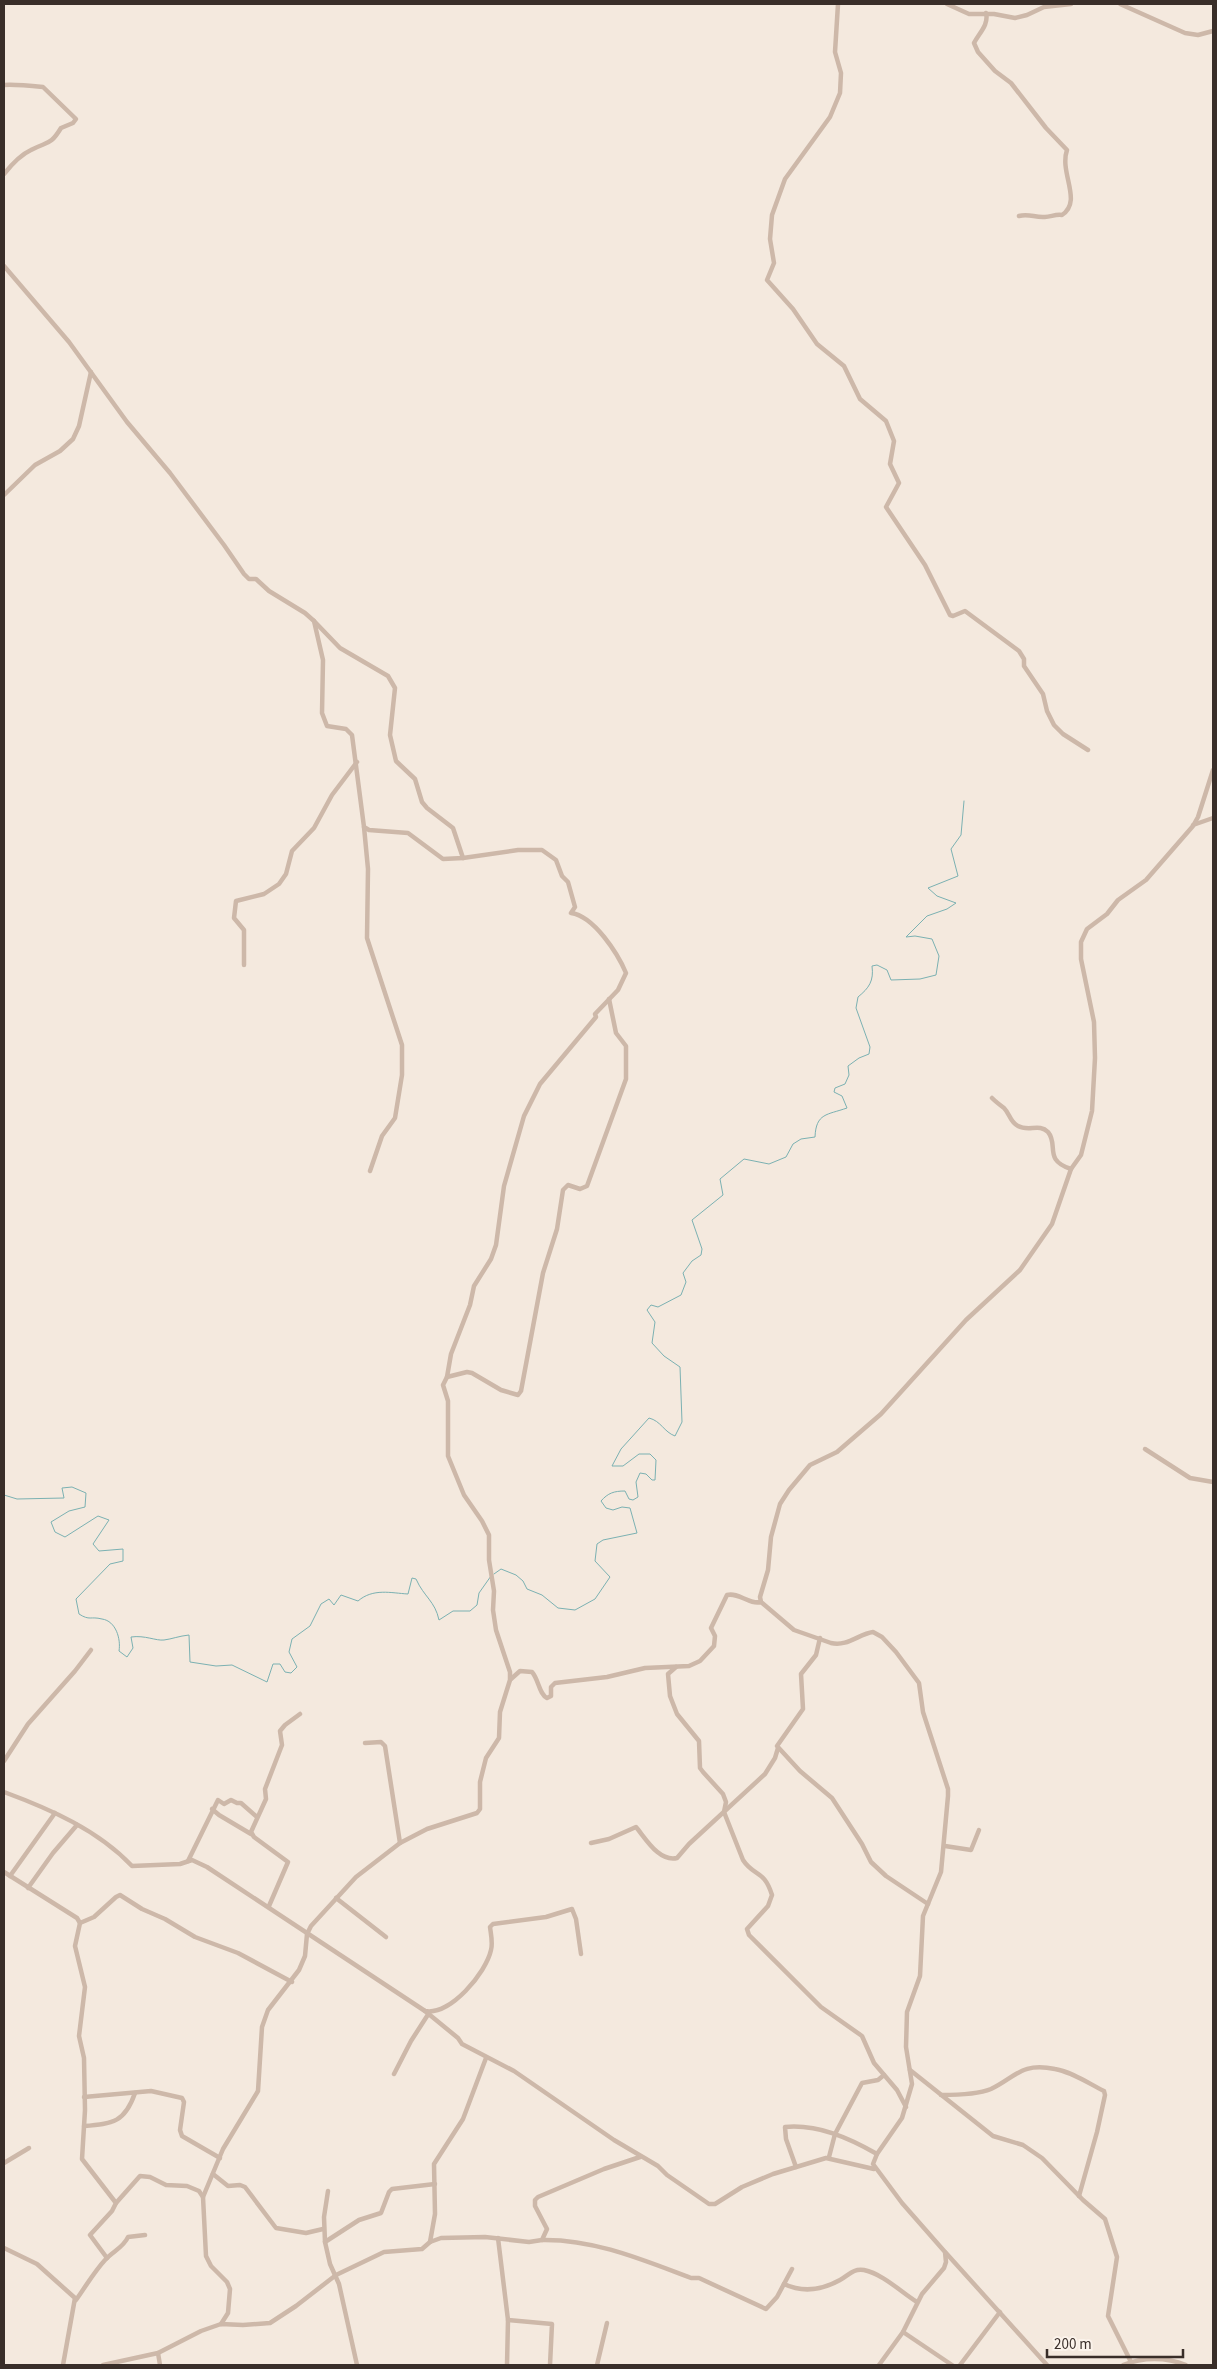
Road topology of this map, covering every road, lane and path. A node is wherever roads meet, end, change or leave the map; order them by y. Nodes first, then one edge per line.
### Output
1 (838, 4) edge
2 (947, 4) edge
3 (1071, 4) edge
4 (1120, 4) edge
5 (986, 13) junction
6 (1213, 31) edge
7 (4, 85) edge
8 (4, 174) edge
9 (1019, 216) dead end
10 (4, 266) edge
11 (91, 372) junction
12 (4, 494) edge
13 (314, 621) junction
14 (1088, 750) dead end
15 (357, 762) junction
16 (1213, 770) edge
17 (1213, 818) edge
18 (1193, 826) junction
19 (364, 827) junction
20 (463, 858) junction
21 (244, 965) dead end
22 (609, 999) junction
23 (992, 1098) dead end
24 (1071, 1169) junction
25 (370, 1171) dead end
26 (447, 1377) junction
27 (1145, 1449) dead end
28 (1213, 1482) edge
29 (761, 1602) junction
30 (820, 1638) junction
31 (91, 1650) dead end
32 (661, 1667) junction
33 (676, 1667) junction
34 (668, 1674) junction
35 (510, 1680) junction
36 (300, 1714) dead end
37 (365, 1743) dead end
38 (778, 1748) junction
39 (4, 1761) edge
40 (4, 1792) edge
41 (212, 1809) junction
42 (724, 1812) junction
43 (55, 1813) junction
44 (257, 1817) junction
45 (77, 1825) junction
46 (979, 1830) dead end
47 (251, 1834) junction
48 (400, 1843) junction
49 (591, 1843) dead end
50 (944, 1846) junction
51 (188, 1861) junction
52 (4, 1872) edge
53 (10, 1876) junction
54 (28, 1888) junction
55 (336, 1898) junction
56 (928, 1904) junction
57 (269, 1906) junction
58 (80, 1923) junction
59 (307, 1934) junction
60 (386, 1937) dead end
61 (582, 1954) dead end
62 (292, 1982) junction
63 (427, 2012) junction
64 (486, 2058) junction
65 (910, 2070) junction
66 (394, 2074) dead end
67 (884, 2075) junction
68 (134, 2093) junction
69 (941, 2095) junction
70 (84, 2097) junction
71 (906, 2107) junction
72 (84, 2126) junction
73 (835, 2134) junction
74 (29, 2148) dead end
75 (877, 2154) junction
76 (640, 2157) junction
77 (829, 2157) junction
78 (220, 2158) junction
79 (4, 2163) edge
80 (796, 2167) junction
81 (875, 2170) junction
82 (213, 2174) junction
83 (435, 2184) junction
84 (205, 2189) junction
85 (199, 2191) junction
86 (328, 2191) dead end
87 (1079, 2196) junction
88 (204, 2197) junction
89 (116, 2203) junction
90 (323, 2229) junction
91 (145, 2234) dead end
92 (498, 2238) junction
93 (542, 2240) junction
94 (325, 2242) junction
95 (430, 2242) junction
96 (4, 2248) edge
97 (945, 2252) junction
98 (107, 2258) junction
99 (792, 2269) dead end
100 (336, 2275) junction
101 (784, 2284) junction
102 (76, 2300) junction
103 (917, 2302) junction
104 (1000, 2312) junction
105 (508, 2320) junction
106 (221, 2324) junction
107 (607, 2324) dead end
108 (902, 2332) junction
109 (158, 2353) junction
110 (1131, 2362) junction
111 (507, 2364) edge
112 (64, 2365) edge
113 (103, 2365) edge
114 (160, 2365) edge
115 (357, 2365) edge
116 (515, 2365) edge
117 (550, 2365) edge
118 (598, 2365) edge
119 (878, 2365) edge
120 (952, 2365) edge
121 (960, 2365) edge
122 (1047, 2365) edge
123 (1123, 2365) edge
124 (1186, 2365) edge

1 - 14 street
2 - 5 street
3 - 5 street
4 - 6 street
5 - 9 street
7 - 8 street
10 - 11 street
11 - 12 street
11 - 13 street
13 - 15 street
13 - 20 street
15 - 19 street
15 - 21 street
16 - 18 street
17 - 18 street
18 - 24 street
19 - 20 street
19 - 25 street
20 - 22 street
22 - 26 street
22 - 26 street
23 - 24 street
24 - 29 street
26 - 35 street
27 - 28 street
29 - 30 street
29 - 33 street
30 - 38 street
30 - 50 street
31 - 39 street
32 - 33 street
32 - 34 street
32 - 35 street
33 - 34 street
34 - 42 street
35 - 48 street
36 - 44 street
37 - 48 street
38 - 42 street
38 - 56 street
40 - 43 street
41 - 44 street
41 - 47 street
41 - 51 street
42 - 49 street
42 - 67 street
43 - 45 street
43 - 53 street
44 - 47 street
45 - 51 street
45 - 54 street
46 - 50 street
47 - 57 street
48 - 55 street
50 - 56 street
51 - 57 street
52 - 53 street
53 - 54 street
54 - 58 street
55 - 59 street
55 - 60 street
56 - 65 street
57 - 59 street
58 - 62 street
58 - 70 street
59 - 62 street
59 - 63 street
61 - 63 street
62 - 78 street
63 - 64 street
63 - 66 street
64 - 76 street
64 - 83 street
65 - 69 street
65 - 71 street
67 - 71 street
67 - 73 street
68 - 70 street
68 - 72 street
68 - 78 street
69 - 87 street
69 - 87 street
70 - 72 street
71 - 75 street
72 - 89 street
73 - 75 street
73 - 77 street
73 - 80 street
74 - 79 street
75 - 81 street
76 - 80 street
76 - 93 street
77 - 80 street
77 - 81 street
78 - 82 street
81 - 97 street
82 - 84 street
82 - 90 street
83 - 94 street
83 - 95 street
84 - 85 street
84 - 88 street
85 - 88 street
85 - 89 street
86 - 90 street
87 - 110 street
88 - 106 street
89 - 98 street
90 - 94 street
91 - 98 street
92 - 93 street
92 - 95 street
92 - 105 street
93 - 101 street
94 - 100 street
95 - 100 street
96 - 102 street
97 - 103 street
97 - 104 street
98 - 102 street
99 - 101 street
100 - 106 street
100 - 115 street
101 - 103 street
102 - 112 street
103 - 108 street
104 - 121 street
104 - 122 street
105 - 111 street
105 - 117 street
106 - 109 street
107 - 118 street
108 - 119 street
108 - 120 street
109 - 113 street
109 - 114 street
110 - 123 street
110 - 124 street
111 - 116 street

